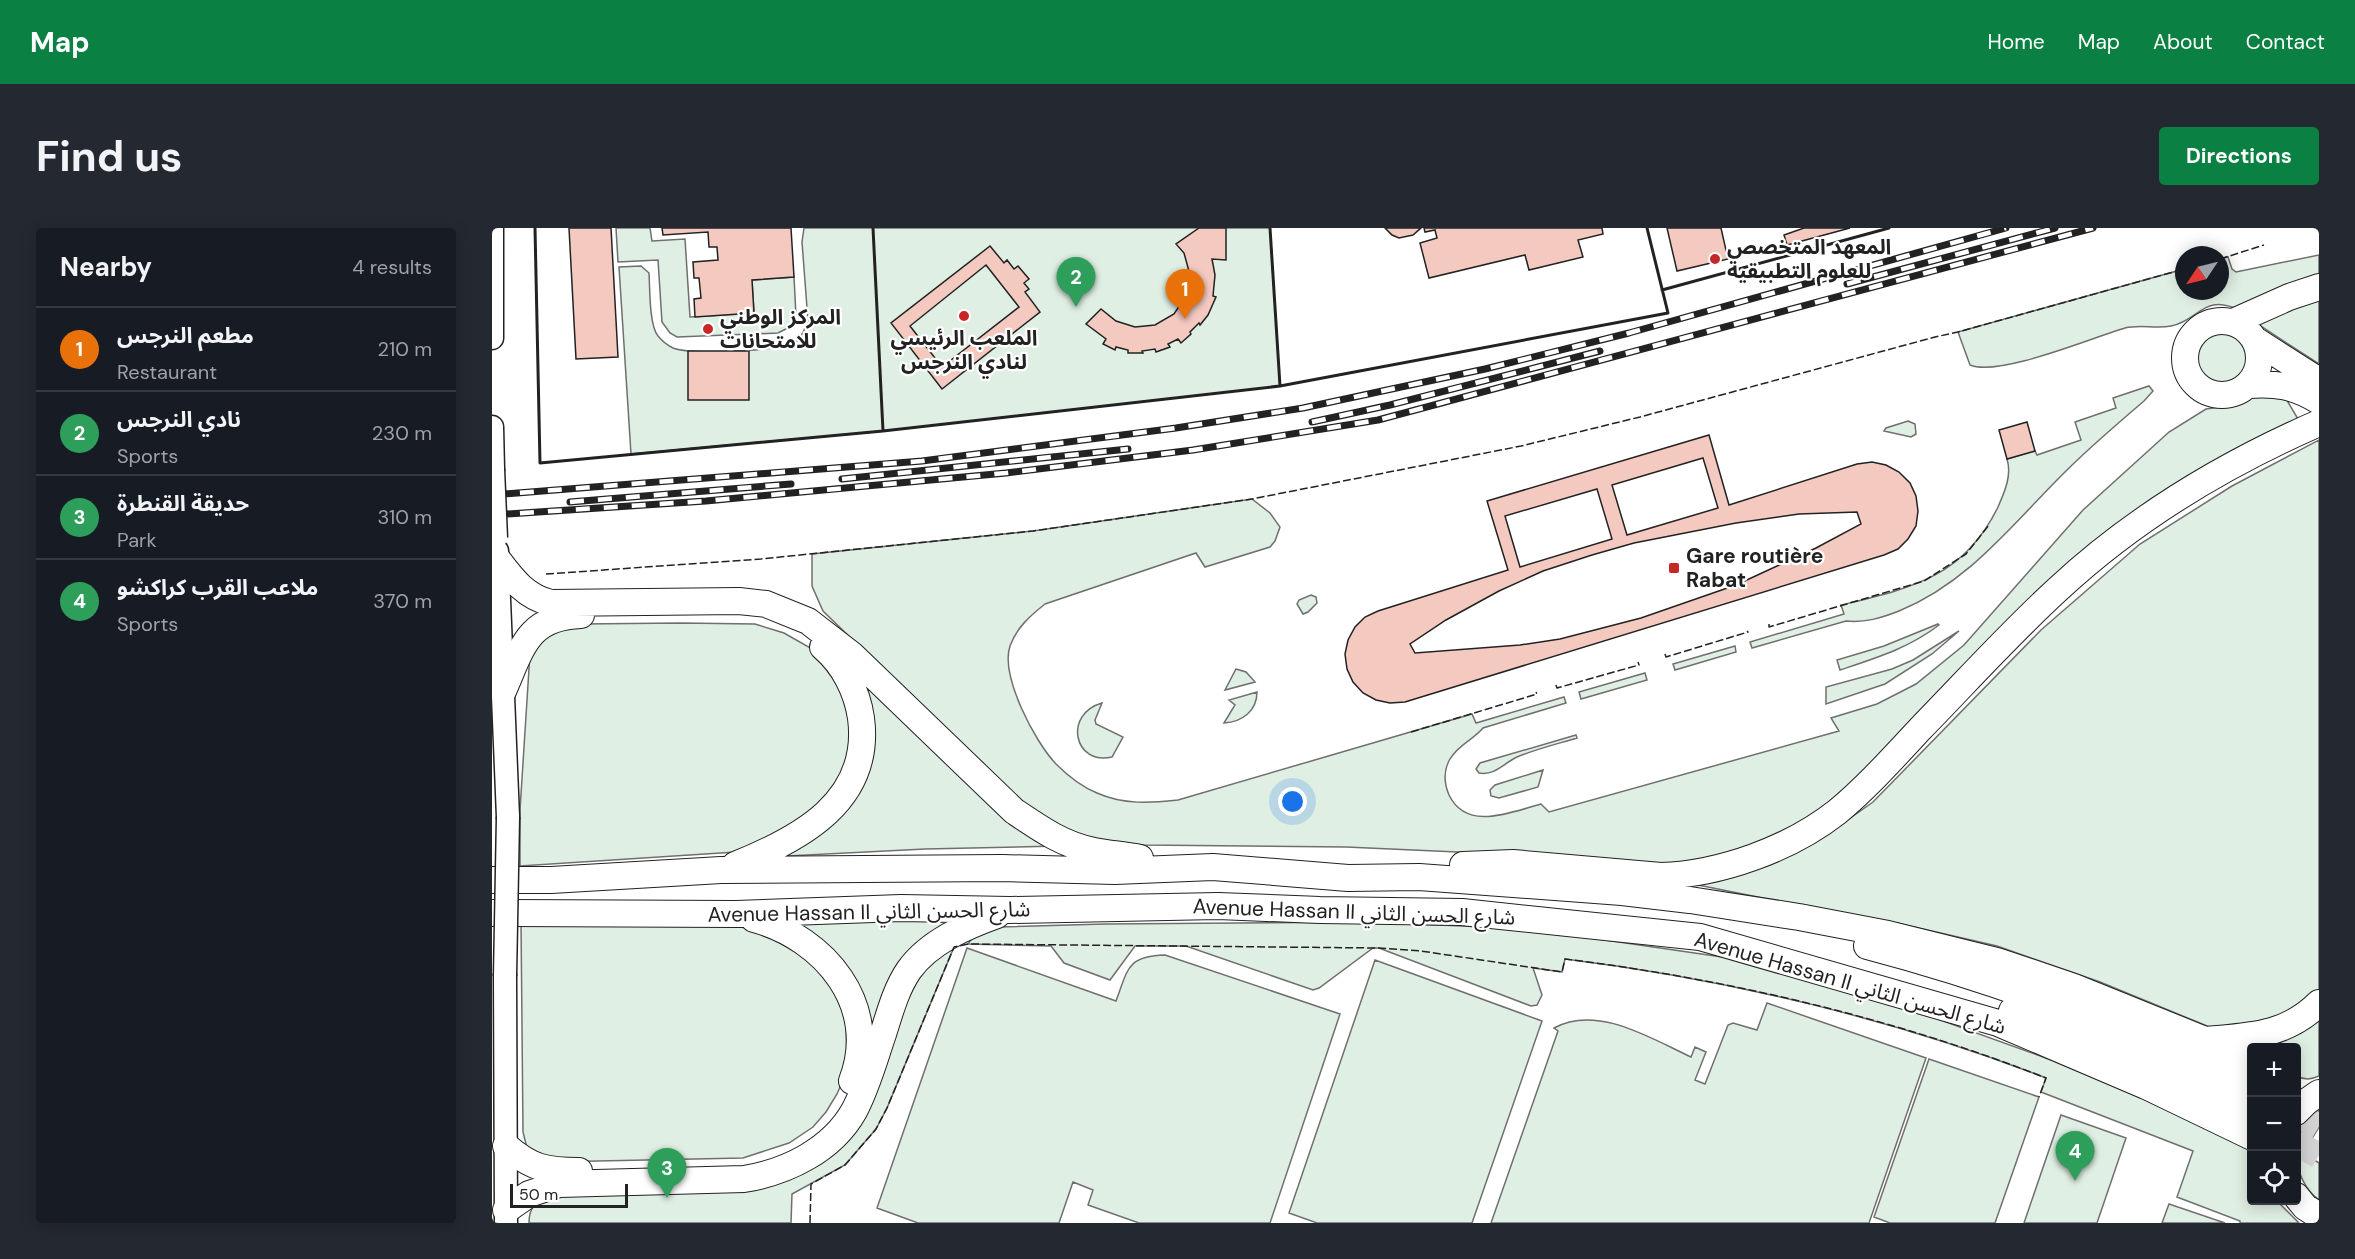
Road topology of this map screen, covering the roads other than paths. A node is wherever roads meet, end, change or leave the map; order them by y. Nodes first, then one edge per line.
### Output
1 (492, 228) edge
2 (2319, 288) edge
3 (2233, 322) junction
4 (492, 338) edge
5 (2254, 340) junction
6 (2319, 381) edge
7 (2249, 385) junction
8 (2319, 401) edge
9 (2319, 423) edge
10 (492, 427) edge
11 (493, 470) edge
12 (497, 549) junction
13 (503, 691) junction
14 (1175, 868) junction
15 (721, 870) junction
16 (1296, 874) junction
17 (492, 880) edge
18 (1690, 900) junction
19 (1010, 910) junction
20 (492, 913) edge
21 (736, 914) junction
22 (1700, 937) junction
23 (2319, 1003) edge
24 (2205, 1040) junction
25 (2247, 1061) edge
26 (2301, 1086) edge
27 (2247, 1087) edge
28 (2319, 1092) edge
29 (2301, 1107) edge
30 (2247, 1115) edge
31 (2247, 1135) edge
32 (506, 1146) junction
33 (2301, 1202) edge
34 (2319, 1216) edge
35 (506, 1217) edge

1 - 4 main road
2 - 3 highway
3 - 5 highway
3 - 7 highway
5 - 6 highway
5 - 7 highway
7 - 8 highway
9 - 16 highway
10 - 11 main road
11 - 12 main road, bridge
12 - 13 main road
12 - 14 highway
13 - 15 highway
13 - 32 main road, bridge
14 - 15 highway, Avenue Hassan II شارع الحسن الثاني
14 - 16 highway, Avenue Hassan II شارع الحسن الثاني
15 - 17 highway, Avenue Hassan II شارع الحسن الثاني
16 - 18 highway, Avenue Hassan II شارع الحسن الثاني
18 - 24 highway, Avenue Hassan II شارع الحسن الثاني
18 - 27 highway
19 - 21 highway, Avenue Hassan II شارع الحسن الثاني
19 - 22 highway, Avenue Hassan II شارع الحسن الثاني
19 - 35 highway
20 - 21 highway, Avenue Hassan II شارع الحسن الثاني
21 - 32 highway
22 - 30 highway
22 - 31 highway, Avenue Hassan II شارع الحسن الثاني
23 - 24 highway
24 - 25 highway, Avenue Hassan II شارع الحسن الثاني
26 - 28 highway
28 - 29 highway
32 - 35 main road
33 - 34 highway

